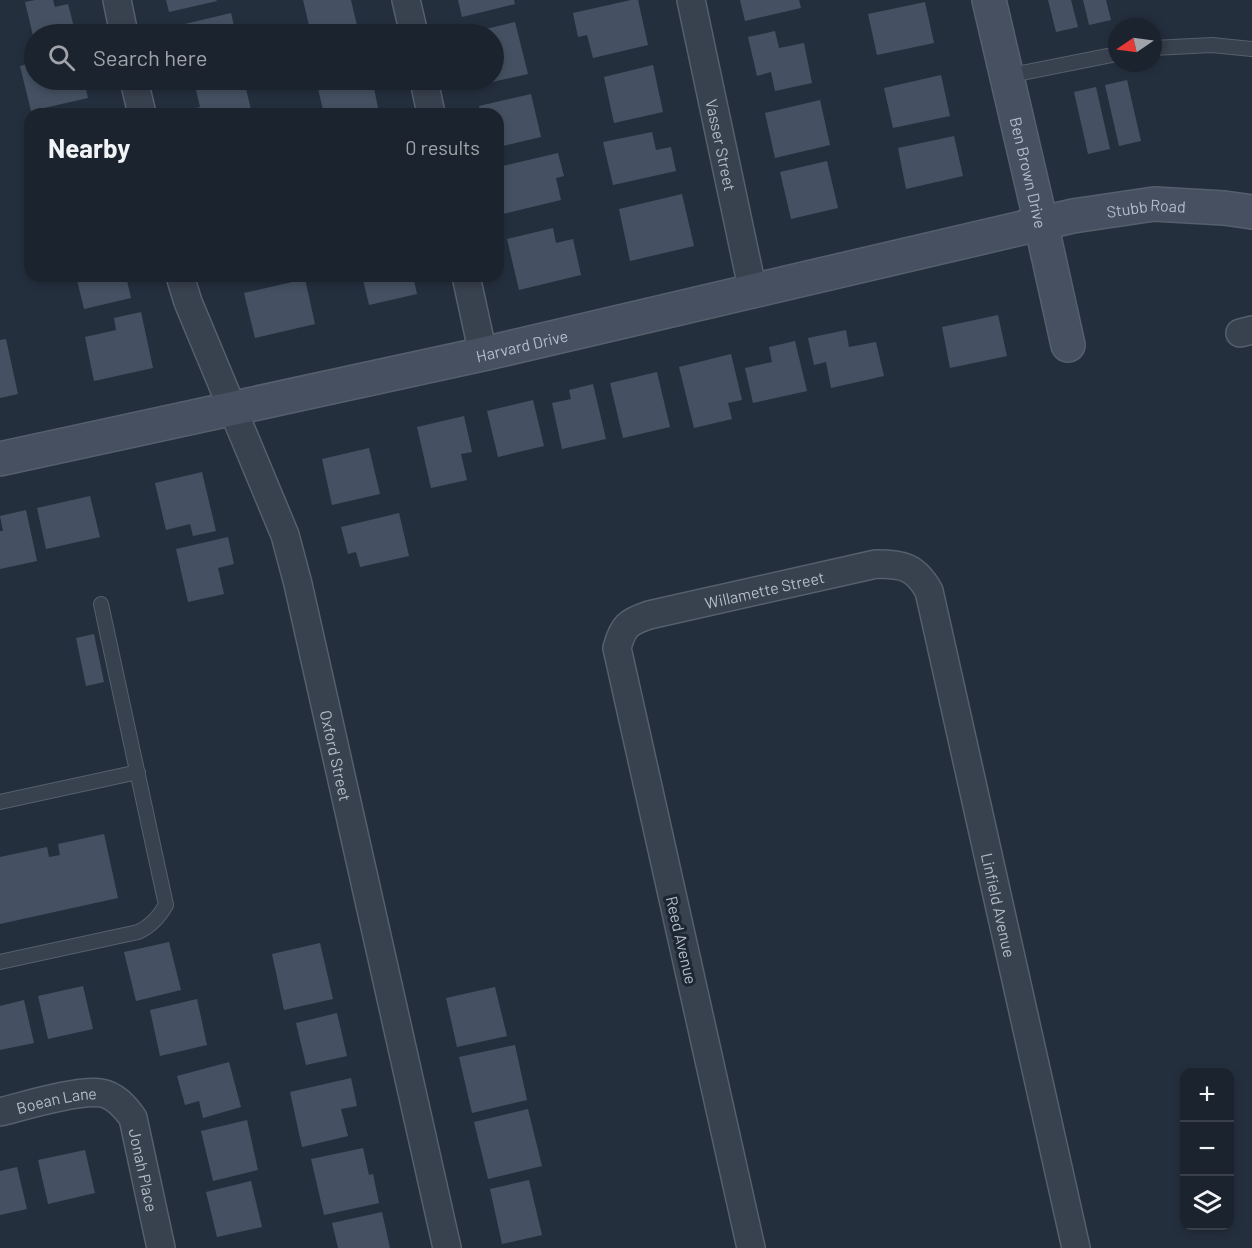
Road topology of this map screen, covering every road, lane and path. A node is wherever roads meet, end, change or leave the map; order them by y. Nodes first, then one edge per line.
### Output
1 (117, 0) edge
2 (406, 0) edge
3 (691, 0) edge
4 (989, 0) edge
5 (122, 24) edge
6 (412, 24) edge
7 (1162, 48) edge
8 (1252, 49) edge
9 (1108, 56) edge
10 (1007, 76) junction
11 (136, 90) edge
12 (426, 90) edge
13 (141, 108) edge
14 (430, 108) edge
15 (1252, 212) edge
16 (1041, 223) junction
17 (182, 282) edge
18 (467, 282) edge
19 (753, 292) junction
20 (1068, 345) dead end
21 (483, 354) junction
22 (233, 409) junction
23 (0, 459) edge
24 (911, 569) joint
25 (102, 604) dead end
26 (621, 632) joint
27 (138, 772) junction
28 (0, 802) edge
29 (0, 962) edge
30 (115, 1098) joint
31 (0, 1112) edge
32 (162, 1248) edge
33 (447, 1248) edge
34 (751, 1248) edge
35 (1076, 1248) edge

1 - 5 street
2 - 6 street
3 - 19 street, Vasser Street
4 - 10 street, Ben Brown Drive
7 - 8 lane
9 - 10 lane
10 - 16 street, Ben Brown Drive
11 - 13 street
12 - 14 street
15 - 16 street, Stubb Road
16 - 19 street, Harvard Drive
16 - 20 street, Ben Brown Drive
17 - 22 street, Oxford Street
18 - 21 street
19 - 21 street, Harvard Drive
21 - 22 street, Harvard Drive
22 - 23 street, Harvard Drive
22 - 33 street, Oxford Street
24 - 26 street, Willamette Street
24 - 35 street, Linfield Avenue
25 - 27 lane
26 - 34 street, Reed Avenue
27 - 28 lane
27 - 29 lane
30 - 31 street, Boean Lane
30 - 32 street, Jonah Place

